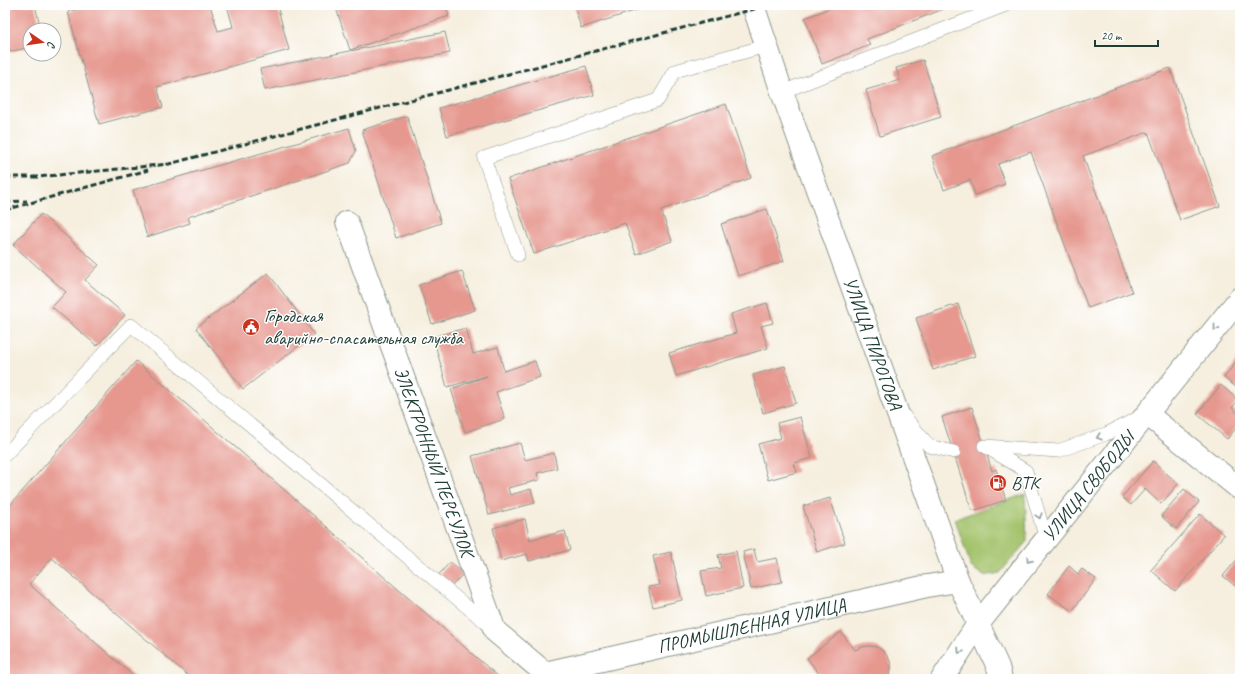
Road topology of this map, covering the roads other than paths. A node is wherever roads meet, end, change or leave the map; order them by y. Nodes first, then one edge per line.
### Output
1 (753, 5) edge
2 (1006, 5) edge
3 (766, 46) junction
4 (782, 92) junction
5 (347, 222) dead end
6 (518, 255) dead end
7 (1240, 298) edge
8 (895, 405) junction
9 (1147, 414) junction
10 (954, 452) dead end
11 (5, 455) edge
12 (1240, 488) edge
13 (1046, 539) junction
14 (958, 581) junction
15 (978, 624) junction
16 (495, 631) junction
17 (549, 676) edge
18 (942, 679) edge
19 (1001, 679) edge

1 - 3 street, УЛИЦА ПИРОГОВА
2 - 4 lane
3 - 4 street, УЛИЦА ПИРОГОВА
3 - 6 lane
4 - 8 street, УЛИЦА ПИРОГОВА
5 - 16 street, ЭЛЕКТРОННЫЙ ПЕРЕУЛОК
7 -> 9 street, УЛИЦА СВОБОДЫ
8 - 10 lane
8 - 14 street, УЛИЦА ПИРОГОВА
9 - 12 street
9 - 13 street, УЛИЦА СВОБОДЫ
9 -> 13 lane
11 - 16 lane
13 -> 15 street, УЛИЦА СВОБОДЫ
14 - 15 street, УЛИЦА ПИРОГОВА
14 - 17 street, ПРОМЫШЛЕННАЯ УЛИЦА
15 -> 18 street, УЛИЦА СВОБОДЫ
15 - 19 street, УЛИЦА ПИРОГОВА
16 - 17 street

